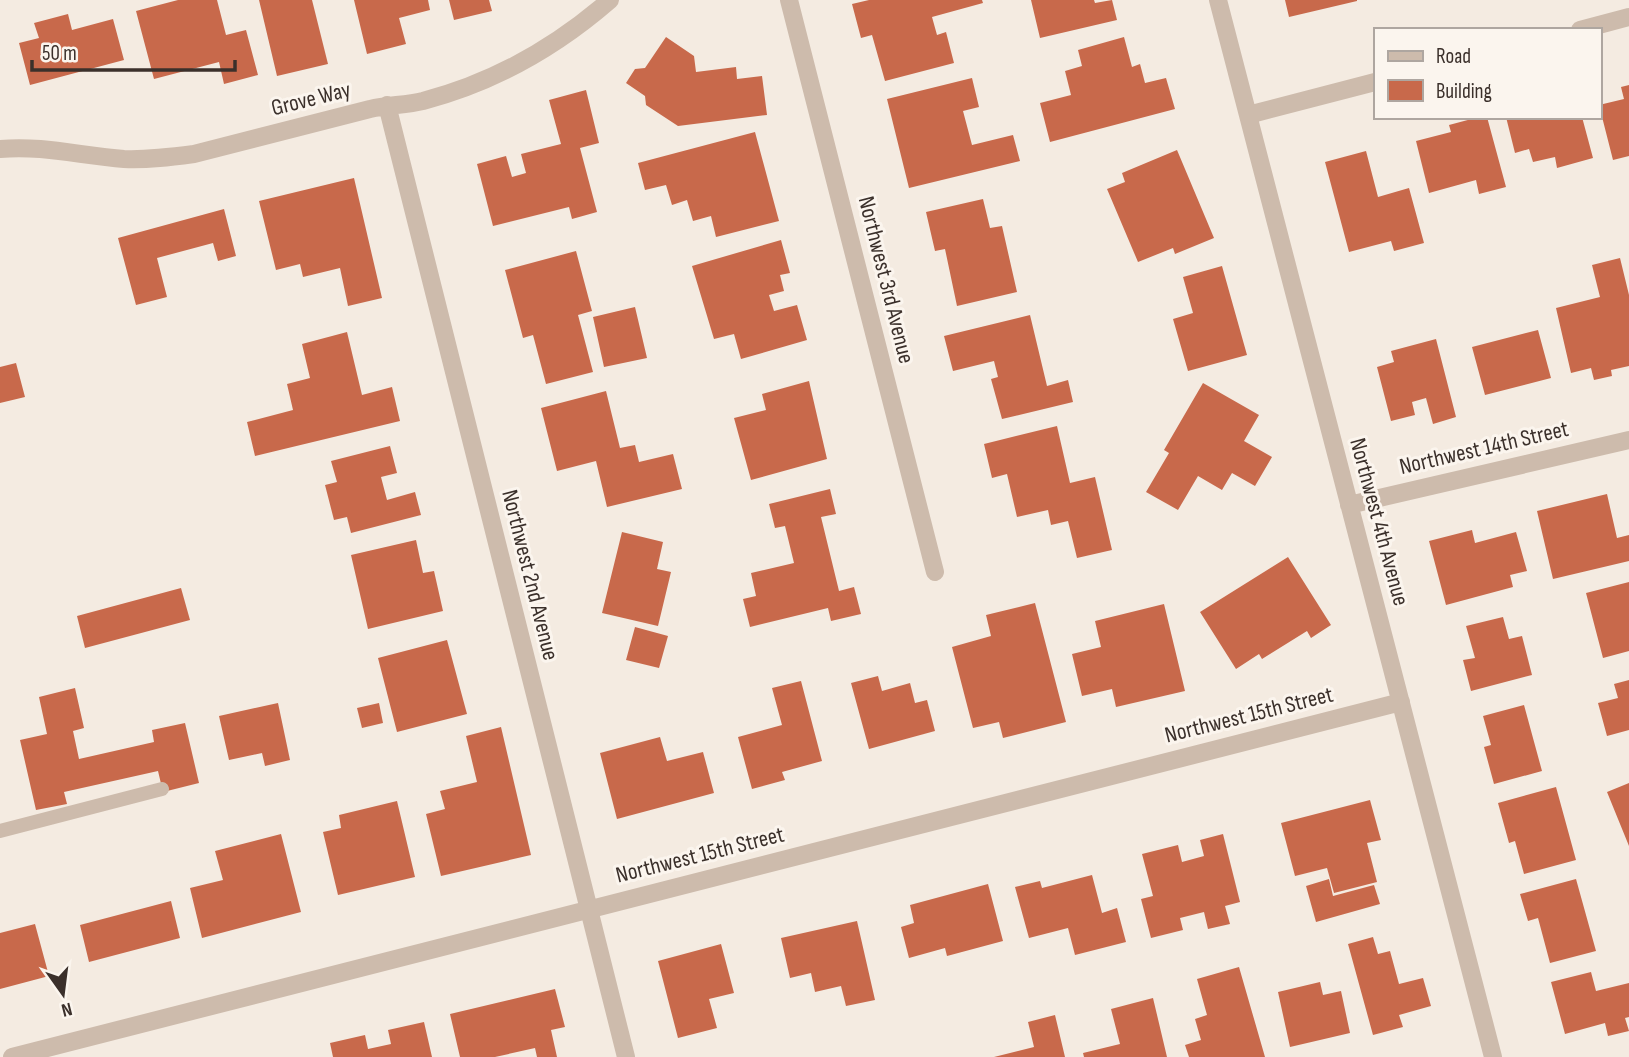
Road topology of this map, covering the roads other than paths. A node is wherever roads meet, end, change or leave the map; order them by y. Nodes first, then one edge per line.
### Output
1 (610, 0) edge
2 (789, 0) edge
3 (1218, 0) edge
4 (1629, 17) edge
5 (1588, 28) edge
6 (1374, 82) edge
7 (387, 105) junction
8 (1248, 115) junction
9 (0, 149) edge
10 (1629, 440) edge
11 (1349, 505) junction
12 (935, 572) dead end
13 (1401, 702) junction
14 (162, 789) dead end
15 (0, 831) edge
16 (589, 909) junction
17 (12, 1057) edge
18 (626, 1057) edge
19 (1493, 1057) edge

1 - 7 street, Grove Way
2 - 12 street, Northwest 3rd Avenue
3 - 8 street, Northwest 4th Avenue
4 - 5 street
6 - 8 street
7 - 9 street, Grove Way
7 - 16 street, Northwest 2nd Avenue
8 - 11 street, Northwest 4th Avenue
10 - 11 street, Northwest 14th Street
11 - 13 street, Northwest 4th Avenue
13 - 16 street, Northwest 15th Street
13 - 19 street, Northwest 4th Avenue
14 - 15 lane
16 - 17 street, Northwest 15th Street
16 - 18 street, Northwest 2nd Avenue

